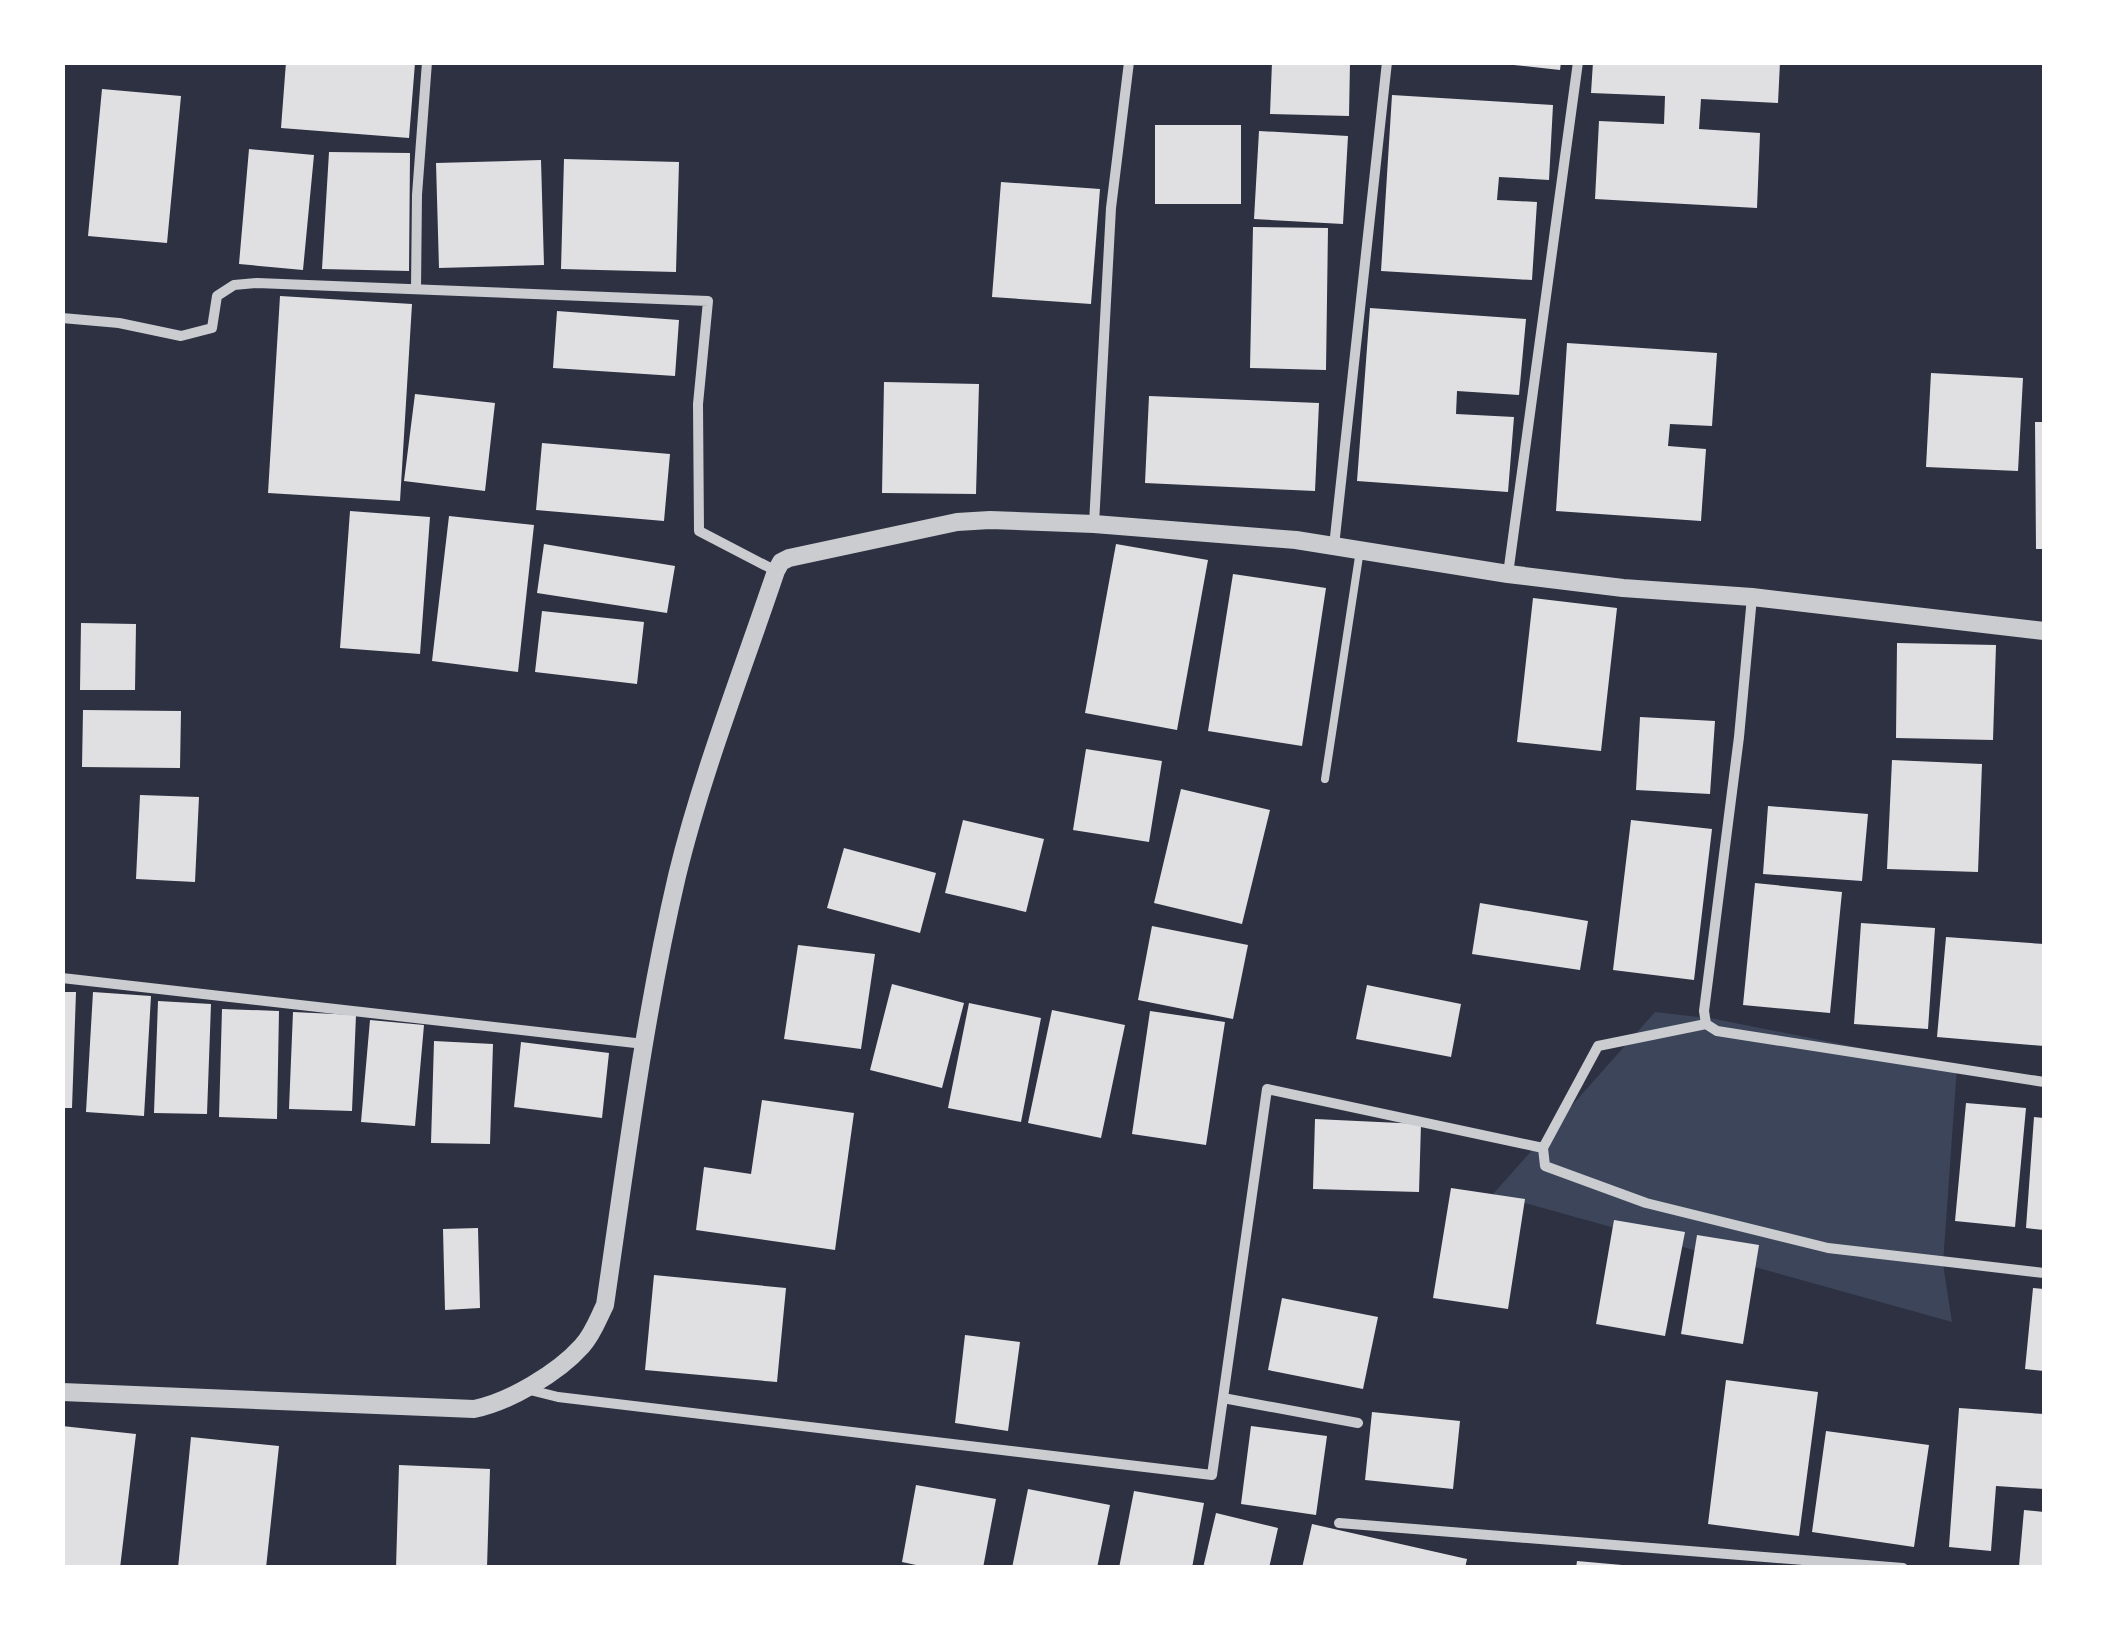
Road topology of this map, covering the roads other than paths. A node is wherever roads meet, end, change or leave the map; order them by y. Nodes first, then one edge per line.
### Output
1 (427, 62) edge
2 (1129, 62) edge
3 (1386, 62) edge
4 (1578, 62) edge
5 (416, 289) junction
6 (62, 318) edge
7 (1094, 524) junction
8 (1334, 546) junction
9 (1360, 550) junction
10 (776, 571) junction
11 (1508, 574) junction
12 (1752, 597) junction
13 (2044, 630) edge
14 (1325, 779) dead end
15 (62, 978) edge
16 (1706, 1024) junction
17 (644, 1044) junction
18 (2044, 1082) edge
19 (1543, 1148) junction
20 (2044, 1273) edge
21 (526, 1389) junction
22 (62, 1392) edge
23 (1223, 1398) junction
24 (1358, 1423) dead end
25 (1339, 1523) dead end
26 (1902, 1568) edge

1 - 5 street
2 - 7 street
3 - 8 street
4 - 11 street
5 - 6 street
5 - 10 street
7 - 8 street
7 - 10 street
8 - 9 street
9 - 11 street
9 - 14 lane
10 - 17 street
11 - 12 street
12 - 13 street
12 - 16 street
15 - 17 street
16 - 18 street
16 - 19 street
17 - 21 street
19 - 20 street
19 - 23 street
21 - 22 street
21 - 23 street
23 - 24 street
25 - 26 street

